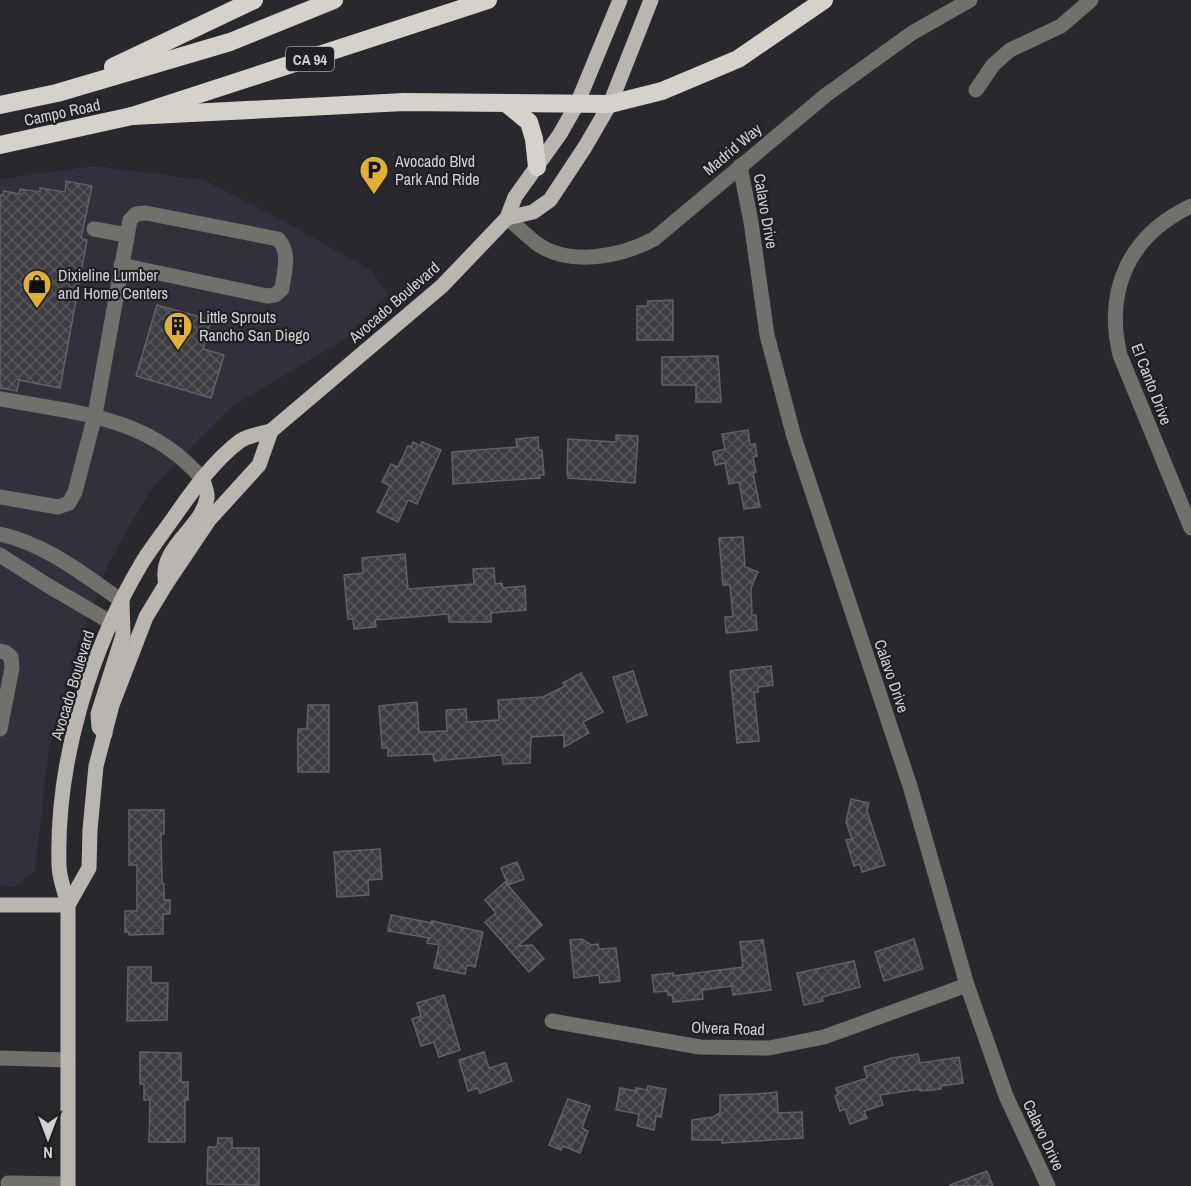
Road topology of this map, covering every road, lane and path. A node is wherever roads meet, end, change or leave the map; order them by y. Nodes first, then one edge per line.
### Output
1 (254, 0) edge
2 (334, 0) edge
3 (488, 0) edge
4 (620, 0) edge
5 (651, 0) edge
6 (824, 0) edge
7 (970, 0) edge
8 (1091, 0) edge
9 (976, 90) dead end
10 (57, 93) junction
11 (507, 104) junction
12 (577, 104) junction
13 (610, 104) junction
14 (0, 105) edge
15 (132, 116) junction
16 (0, 145) edge
17 (740, 166) junction
18 (537, 167) junction
19 (1191, 206) edge
20 (507, 218) junction
21 (94, 229) dead end
22 (127, 235) junction
23 (121, 266) junction
24 (0, 399) edge
25 (95, 415) junction
26 (270, 431) junction
27 (203, 480) junction
28 (0, 497) edge
29 (1191, 528) edge
30 (0, 534) edge
31 (0, 555) edge
32 (166, 584) junction
33 (122, 601) junction
34 (112, 623) junction
35 (0, 651) edge
36 (0, 729) edge
37 (105, 734) junction
38 (0, 905) edge
39 (68, 905) junction
40 (967, 985) junction
41 (552, 1021) dead end
42 (0, 1058) edge
43 (68, 1060) junction
44 (8, 1183) dead end
45 (68, 1185) edge
46 (1048, 1186) edge

1 - 10 highway
2 - 10 highway
3 - 15 highway, CA 94
4 - 12 main road, Avocado Boulevard
5 - 13 main road
6 - 13 highway
7 - 17 street, Madrid Way
8 - 9 street
10 - 14 highway, Campo Road
11 - 12 highway
11 - 15 highway
11 - 18 highway
12 - 13 highway
12 - 18 main road, Avocado Boulevard
13 - 20 main road
15 - 16 highway, Campo Road / CA 94
17 - 20 street, Madrid Way
17 - 40 street, Calavo Drive
18 - 20 main road, Avocado Boulevard
19 - 29 street, El Canto Drive
20 - 26 main road, Avocado Boulevard
21 - 22 street
22 - 23 street
22 - 23 street
23 - 25 street
24 - 25 street
25 - 27 street
25 - 28 street
26 - 27 main road, Avocado Boulevard
26 - 32 main road, Avocado Boulevard
27 - 32 main road
27 - 33 main road, Avocado Boulevard
30 - 33 street
31 - 34 street
32 - 37 main road, Avocado Boulevard
33 - 34 main road, Avocado Boulevard
33 - 37 main road
34 - 39 main road, Avocado Boulevard
35 - 36 street
37 - 39 main road, Avocado Boulevard
38 - 39 main road
39 - 43 main road, Avocado Boulevard
40 - 41 street, Olvera Road
40 - 46 street, Calavo Drive
42 - 43 street
43 - 45 main road, Avocado Boulevard
44 - 45 street

